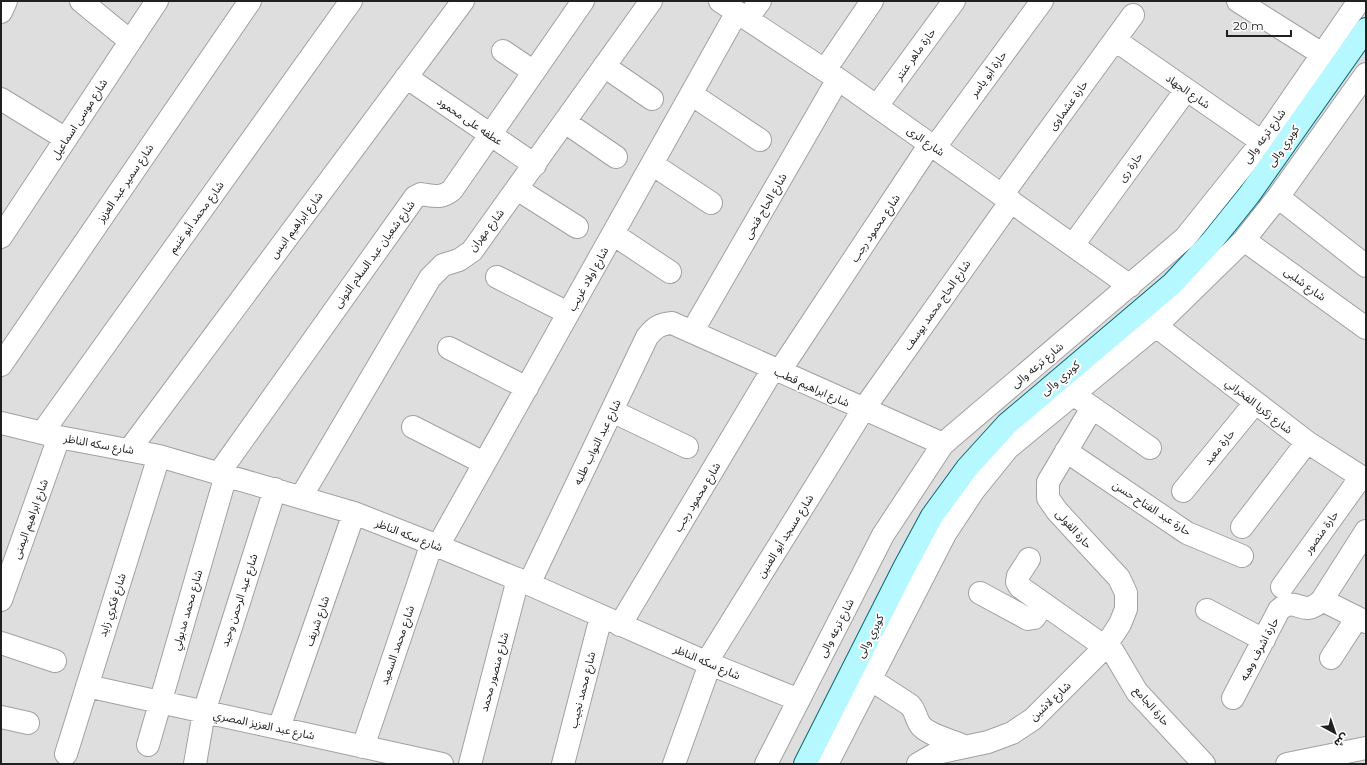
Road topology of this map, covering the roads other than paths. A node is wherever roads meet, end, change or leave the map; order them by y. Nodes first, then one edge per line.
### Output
1 (6, 1) edge
2 (81, 1) edge
3 (157, 1) edge
4 (250, 1) edge
5 (351, 1) edge
6 (462, 1) edge
7 (583, 1) edge
8 (651, 1) edge
9 (760, 1) edge
10 (872, 1) edge
11 (954, 1) edge
12 (1042, 1) edge
13 (1238, 1) edge
14 (1359, 1) edge
15 (735, 11) edge
16 (1, 12) edge
17 (1134, 15) dead end
18 (1366, 29) edge
19 (1115, 40) junction
20 (1366, 40) edge
21 (130, 41) junction
22 (503, 51) dead end
23 (1322, 54) junction
24 (604, 66) junction
25 (534, 72) junction
26 (832, 75) junction
27 (406, 77) junction
28 (1362, 88) edge
29 (1186, 90) junction
30 (691, 94) junction
31 (1, 99) edge
32 (652, 99) dead end
33 (877, 106) junction
34 (565, 122) junction
35 (490, 135) junction
36 (66, 139) junction
37 (760, 140) dead end
38 (1262, 142) junction
39 (933, 146) junction
40 (616, 157) dead end
41 (652, 164) junction
42 (534, 165) junction
43 (517, 189) junction
44 (1278, 197) junction
45 (1006, 198) junction
46 (711, 203) dead end
47 (577, 227) dead end
48 (613, 234) junction
49 (1, 237) edge
50 (1244, 240) junction
51 (1073, 245) junction
52 (1366, 266) edge
53 (670, 272) dead end
54 (497, 276) dead end
55 (1130, 286) junction
56 (568, 313) junction
57 (1156, 326) junction
58 (1366, 328) edge
59 (687, 330) junction
60 (449, 348) dead end
61 (1, 365) edge
62 (776, 370) junction
63 (527, 388) junction
64 (1074, 394) junction
65 (1255, 403) junction
66 (1092, 408) junction
67 (863, 410) junction
68 (612, 411) junction
69 (1, 423) edge
70 (413, 427) dead end
71 (50, 435) junction
72 (1307, 442) junction
73 (943, 444) junction
74 (687, 447) dead end
75 (1150, 448) dead end
76 (130, 450) junction
77 (1066, 451) junction
78 (159, 456) junction
79 (484, 463) junction
80 (223, 474) junction
81 (1363, 478) edge
82 (275, 489) junction
83 (1183, 491) dead end
84 (301, 497) junction
85 (354, 513) junction
86 (1242, 527) dead end
87 (1366, 531) edge
88 (435, 544) junction
89 (1242, 556) dead end
90 (1029, 559) dead end
91 (524, 582) junction
92 (1282, 587) dead end
93 (980, 593) dead end
94 (1, 600) edge
95 (1322, 600) junction
96 (1044, 604) junction
97 (1206, 610) dead end
98 (1362, 620) edge
99 (610, 621) junction
100 (1264, 640) junction
101 (1, 643) edge
102 (1106, 645) junction
103 (1331, 658) dead end
104 (55, 661) dead end
105 (708, 663) junction
106 (870, 679) junction
107 (87, 686) junction
108 (1233, 698) dead end
109 (799, 700) junction
110 (160, 702) junction
111 (204, 712) junction
112 (1, 717) edge
113 (28, 723) dead end
114 (279, 728) junction
115 (148, 745) dead end
116 (363, 747) junction
117 (1366, 748) edge
118 (967, 752) edge
119 (66, 754) dead end
120 (195, 764) edge
121 (442, 764) edge
122 (470, 764) edge
123 (563, 764) edge
124 (674, 764) edge
125 (766, 764) edge
126 (805, 764) edge
127 (812, 764) edge
128 (827, 764) edge
129 (918, 764) edge
130 (1204, 764) edge
131 (1287, 764) edge

1 - 16 street
2 - 21 street
3 - 21 street, شارع موسى اسماعيل
4 - 61 street, شارع سمير عبد العزيز
5 - 71 street, شارع محمد أبو غنيم
6 - 27 street, شارع ابراهيم انيس
7 - 25 street, شارع شعبان عبد السلام التونى
8 - 24 street, شارع مهران
9 - 15 street, شارع اولاد غريب
10 - 26 street, شارع الحاج فتحى
11 - 33 street, حارة ماهر عنتر
12 - 39 street, حارة أبو ياسر
13 - 23 street
14 - 23 street, شارع ترعه والى
15 - 26 street, شارع الرى
15 - 30 street, شارع اولاد غريب
17 - 19 street, حارة عشماوى
18 - 126 main road, كوبري والى
19 - 29 street, شارع الجهاد
19 - 45 street, حارة عشماوى
20 - 127 main road, كوبري والى
21 - 36 street, شارع موسى اسماعيل
22 - 25 street
23 - 38 street, شارع ترعه والى
24 - 32 street
24 - 34 street, شارع مهران
25 - 35 street, شارع شعبان عبد السلام التونى
26 - 33 street, شارع الرى
26 - 59 street, شارع الحاج فتحى
27 - 35 street, عطفه على محمود
27 - 76 street, شارع ابراهيم انيس
28 - 44 street
29 - 38 street, شارع الجهاد
29 - 51 street, حارة رى
30 - 37 street
30 - 41 street, شارع اولاد غريب
31 - 36 street
33 - 39 street, شارع الرى
34 - 40 street
34 - 42 street, شارع مهران
35 - 42 street, عطفه على محمود
35 - 80 street, شارع شعبان عبد السلام التونى
36 - 49 street, شارع موسى اسماعيل
38 - 55 street, شارع ترعه والى
39 - 45 street, شارع الرى
39 - 62 street, شارع محمود رجب
41 - 46 street
41 - 48 street, شارع اولاد غريب
42 - 43 street, شارع مهران
43 - 47 street
43 - 84 street, شارع مهران
44 - 50 street
44 - 52 street
45 - 51 street, شارع الرى
45 - 67 street, شارع الحاج محمد يوسف
48 - 53 street
48 - 56 street, شارع اولاد غريب
50 - 57 street
50 - 58 street, شارع شلبى
51 - 55 street, شارع الرى
54 - 56 street
55 - 73 street, شارع ترعه والى
56 - 63 street, شارع اولاد غريب
57 - 64 street
57 - 65 street, شارع زكريا الفخراني
59 - 62 street, شارع ابراهيم قطب
59 - 68 street, شارع عبد التواب طلبه
60 - 63 street
62 - 67 street, شارع ابراهيم قطب
62 - 99 street, شارع محمود رجب
63 - 79 street, شارع اولاد غريب
64 - 66 street
64 - 106 street
65 - 72 street, شارع زكريا الفخراني
65 - 83 street, حارة معبد
66 - 75 street
66 - 77 street, حارة الفولى
67 - 73 street, شارع ابراهيم قطب
67 - 105 street, شارع مسجد أبو العنين
68 - 74 street
68 - 91 street, شارع عبد التواب طلبه
69 - 71 street, شارع سكه الناظر
70 - 79 street
71 - 76 street, شارع سكه الناظر
71 - 94 street, شارع ابراهيم اليمنى
72 - 81 street, شارع زكريا الفخراني
72 - 86 street
73 - 109 street, شارع ترعه والى
76 - 78 street, شارع سكه الناظر
77 - 89 street, حارة عبد الفتاح حسن
77 - 102 street, حارة الفولى
78 - 80 street, شارع سكه الناظر
78 - 107 street, شارع فكري زايد
79 - 88 street, شارع اولاد غريب
80 - 82 street, شارع سكه الناظر
80 - 110 street, شارع محمد مدبولي
81 - 92 street, حارة منصور
82 - 84 street, شارع سكه الناظر
82 - 111 street, شارع عبد الرحمن وحيد
84 - 85 street, شارع سكه الناظر
85 - 88 street, شارع سكه الناظر
85 - 114 street, شارع شريف
87 - 95 street
88 - 91 street, شارع سكه الناظر
88 - 116 street, شارع محمد السعيد
90 - 96 street
91 - 99 street, شارع سكه الناظر
91 - 122 street, شارع منصور محمد
93 - 96 street
95 - 98 street
95 - 100 street, حارة اشرف وهبه
96 - 102 street
97 - 100 street
98 - 103 street
99 - 105 street, شارع سكه الناظر
99 - 123 street, شارع محمد نجيب
100 - 108 street, حارة اشرف وهبه
101 - 104 street
102 - 118 street, شارع لاشين
102 - 130 street, حارة الجامع
105 - 109 street, شارع سكه الناظر
105 - 124 street, شارع مسجد أبو العنين
106 - 118 street
106 - 128 street
107 - 110 street, شارع عبد العزيز المصري
107 - 119 street, شارع فكري زايد
109 - 125 street, شارع ترعه والى
110 - 111 street, شارع عبد العزيز المصري
110 - 115 street, شارع محمد مدبولي
111 - 114 street, شارع عبد العزيز المصري
111 - 120 street, شارع عبد الرحمن وحيد
112 - 113 street
114 - 116 street, شارع عبد العزيز المصري
116 - 121 street, شارع عبد العزيز المصري
117 - 131 street
118 - 129 street, شارع لاشين

